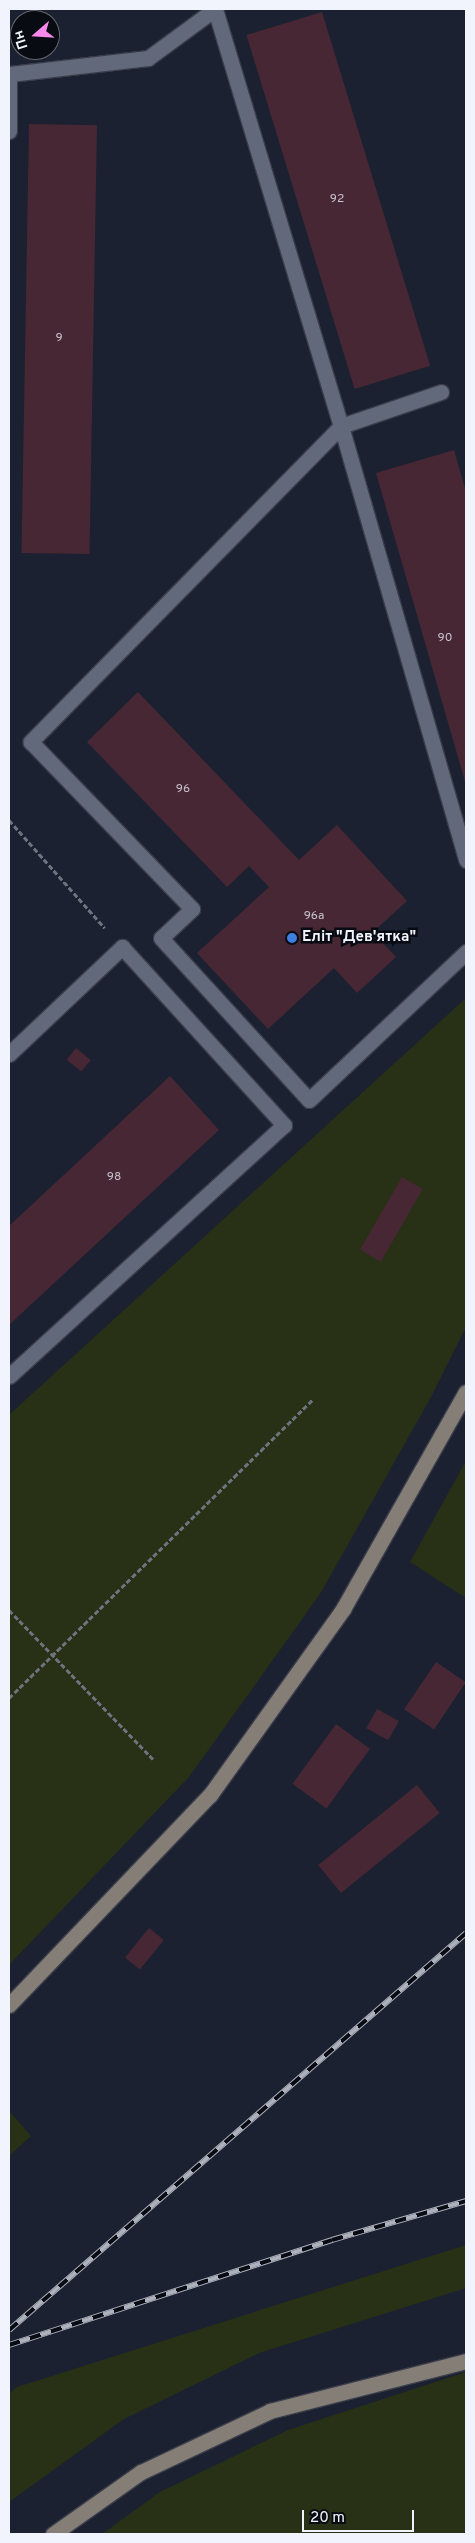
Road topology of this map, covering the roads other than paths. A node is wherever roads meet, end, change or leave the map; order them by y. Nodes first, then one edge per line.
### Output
1 (215, 9) edge
2 (9, 74) edge
3 (9, 131) edge
4 (440, 392) dead end
5 (341, 426) junction
6 (466, 860) edge
7 (466, 952) edge
8 (9, 1054) edge
9 (9, 1376) edge
10 (466, 1392) edge
11 (9, 2005) edge
12 (466, 2361) edge
13 (53, 2534) edge

1 - 2 lane
1 - 5 lane
2 - 3 lane
4 - 5 lane
5 - 6 lane
5 - 7 lane
8 - 9 lane
10 - 11 main road
12 - 13 main road

